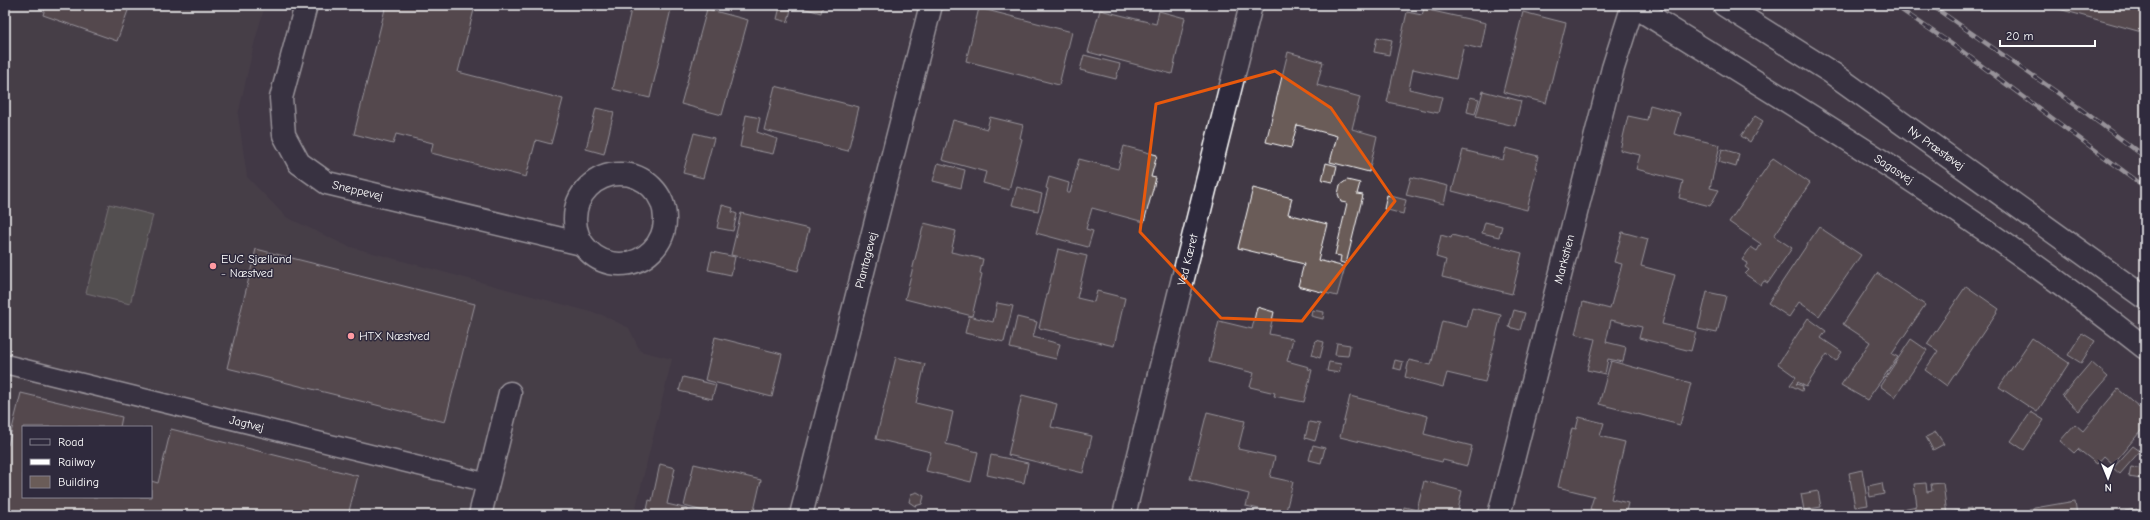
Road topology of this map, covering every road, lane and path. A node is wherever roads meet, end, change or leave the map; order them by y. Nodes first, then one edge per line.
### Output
1 (306, 5) edge
2 (930, 5) edge
3 (1251, 5) edge
4 (1633, 5) edge
5 (1724, 5) edge
6 (582, 244) junction
7 (2145, 298) edge
8 (2145, 348) edge
9 (5, 364) edge
10 (510, 393) dead end
11 (488, 483) junction
12 (480, 515) edge
13 (801, 515) edge
14 (1124, 515) edge
15 (1499, 515) edge

1 - 6 street, Sneppevej
2 - 13 street, Plantagevej
3 - 14 street, Ved Kæret
4 - 8 street, Sagasvej
4 - 15 street, Markstien
5 - 7 street, Ny Præstøvej
6 - 6 street, Sneppevej
9 - 11 lane, Jagtvej
10 - 11 street
11 - 12 street

